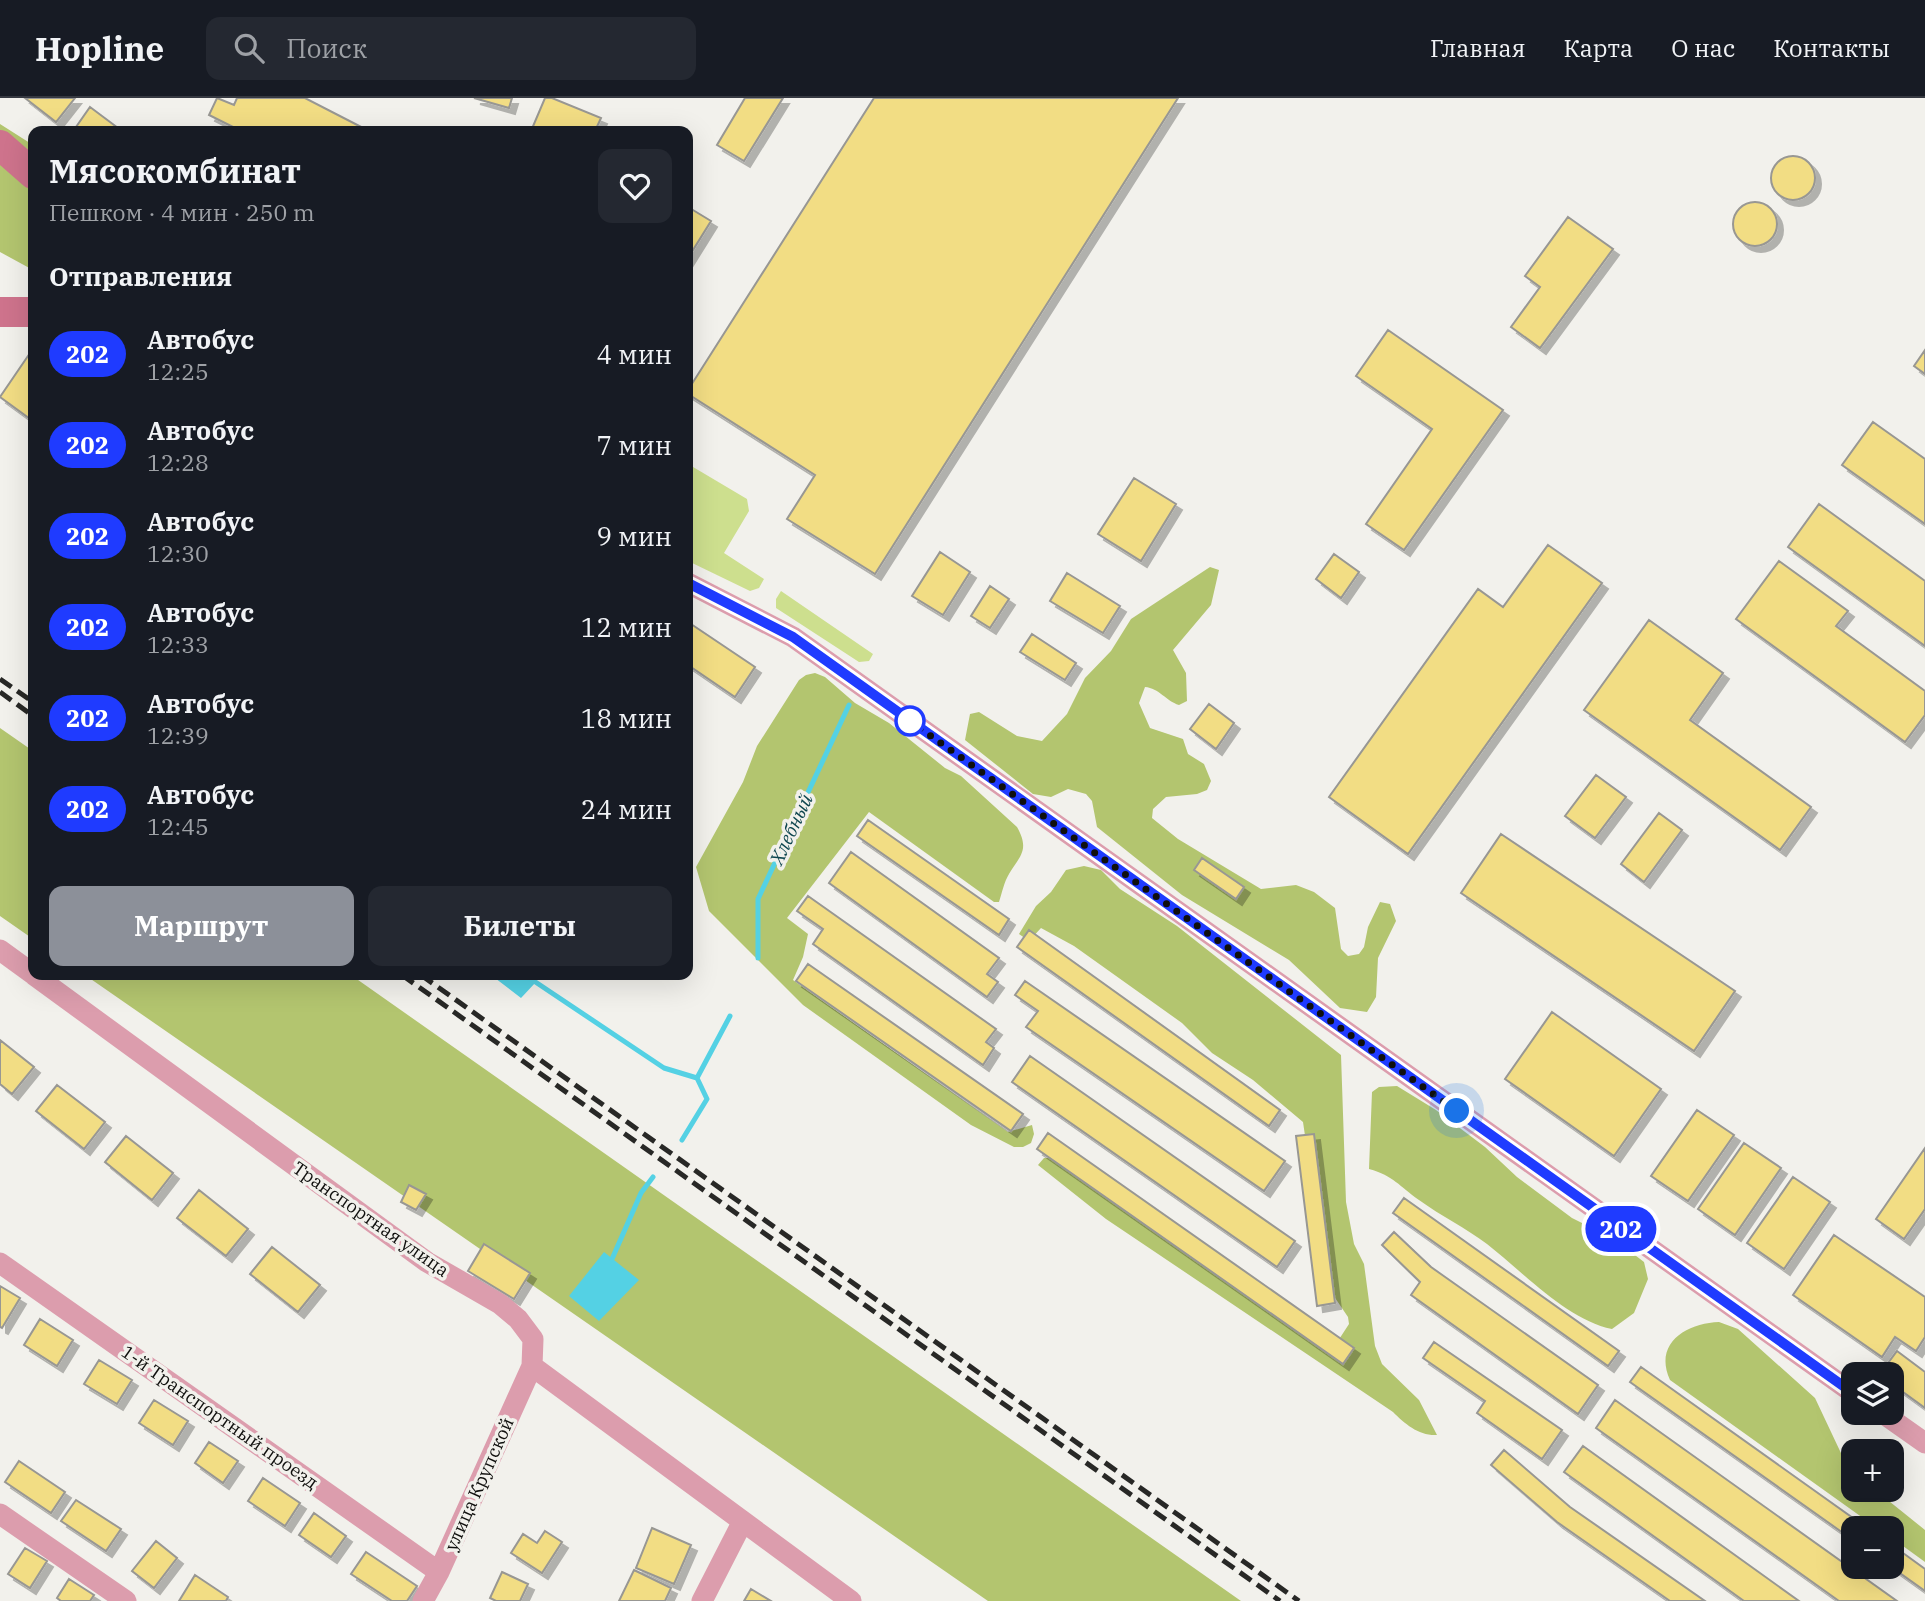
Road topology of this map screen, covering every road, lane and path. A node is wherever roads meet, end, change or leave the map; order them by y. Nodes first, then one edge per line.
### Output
1 (0, 145) edge
2 (28, 170) edge
3 (0, 312) edge
4 (28, 312) edge
5 (693, 586) edge
6 (0, 950) edge
7 (28, 970) edge
8 (42, 980) edge
9 (0, 1263) edge
10 (532, 1366) junction
11 (1841, 1383) edge
12 (1899, 1425) edge
13 (1925, 1443) edge
14 (0, 1514) edge
15 (743, 1521) junction
16 (439, 1572) junction
17 (126, 1601) edge
18 (423, 1601) edge
19 (702, 1601) edge
20 (851, 1601) edge

1 - 2 street
3 - 4 street
5 - 11 street
6 - 7 street, Транспортная улица
8 - 10 street, Транспортная улица
9 - 16 street, 1-й Транспортный проезд
10 - 15 street
10 - 16 street, улица Крупской
12 - 13 street
14 - 17 street
15 - 19 street
15 - 20 street
16 - 18 street, улица Крупской

